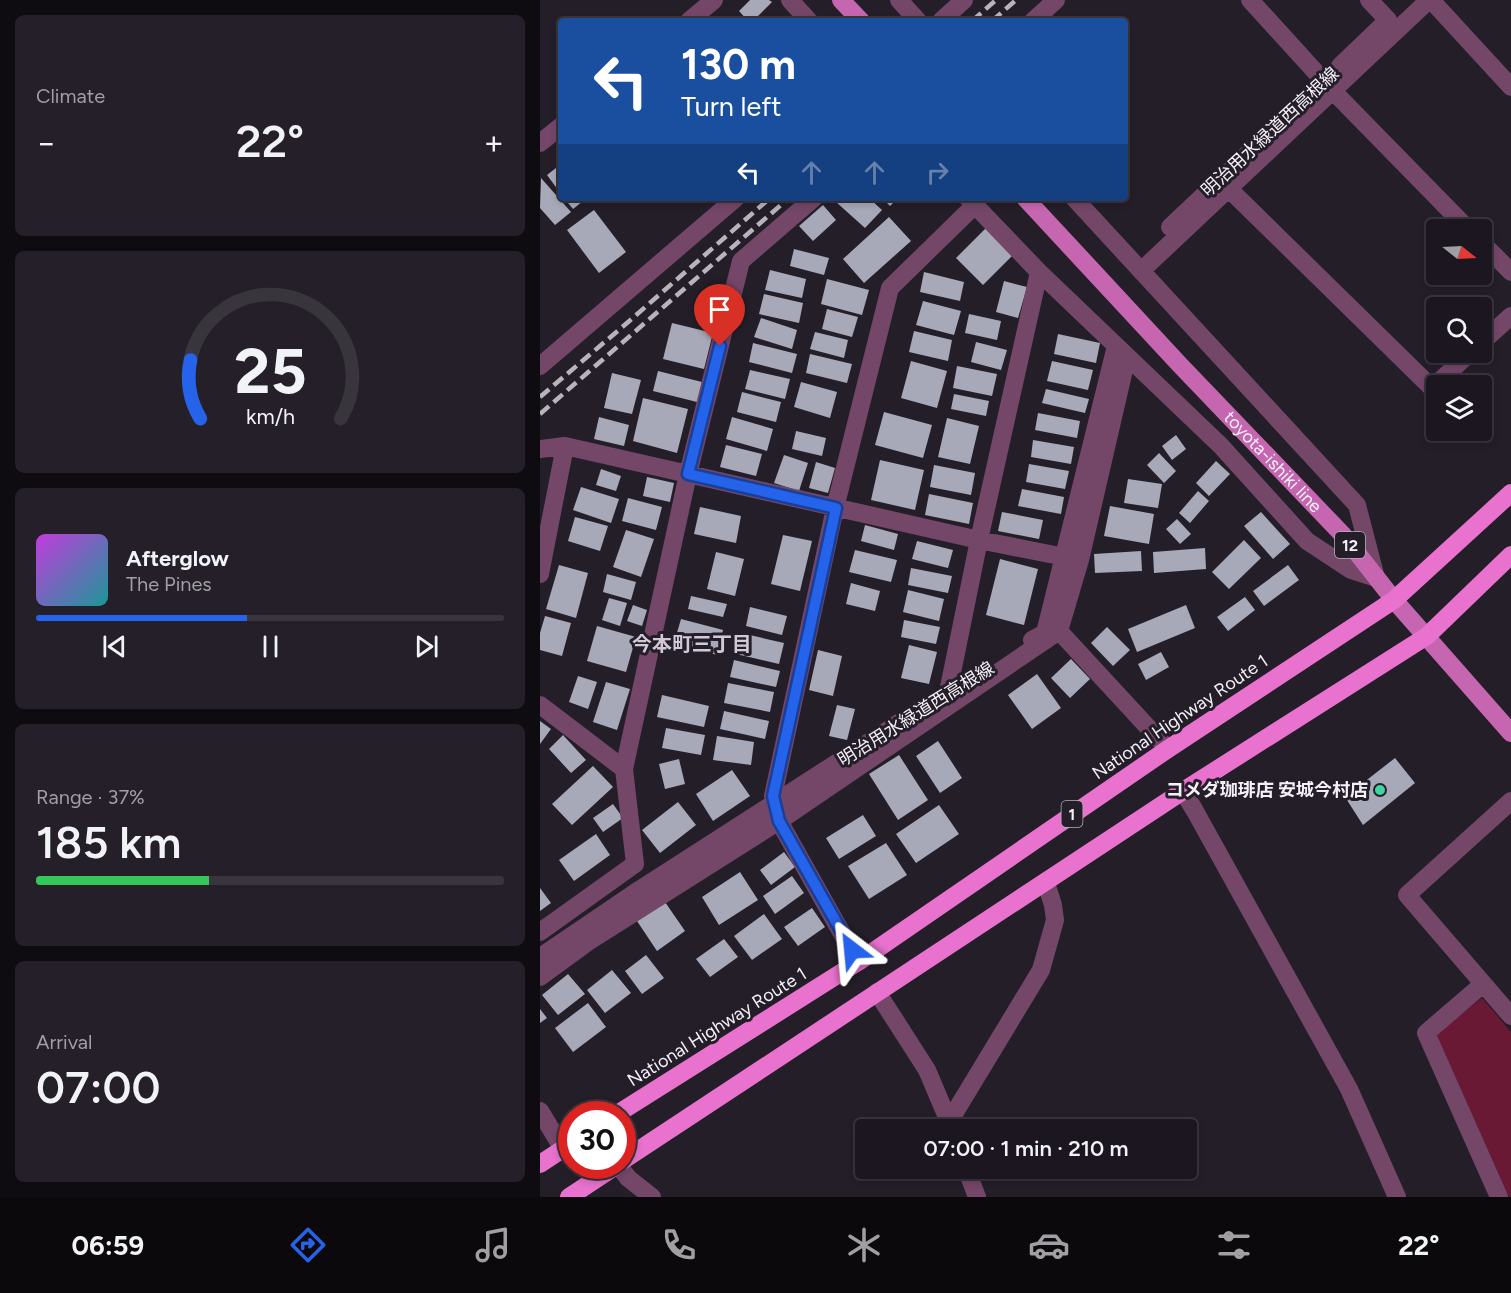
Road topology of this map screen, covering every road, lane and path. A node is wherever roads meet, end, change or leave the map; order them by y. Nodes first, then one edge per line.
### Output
1 (714, 0) edge
2 (790, 0) edge
3 (841, 0) edge
4 (900, 0) edge
5 (964, 0) edge
6 (1056, 0) edge
7 (1250, 0) edge
8 (1368, 0) edge
9 (1430, 0) edge
10 (693, 18) edge
11 (806, 18) edge
12 (858, 18) edge
13 (915, 18) edge
14 (944, 18) edge
15 (1036, 18) edge
16 (1328, 86) junction
17 (1511, 87) edge
18 (558, 128) edge
19 (540, 143) edge
20 (1229, 189) junction
21 (732, 201) edge
22 (811, 201) edge
23 (1028, 201) edge
24 (1077, 201) edge
25 (971, 202) edge
26 (1458, 219) edge
27 (1492, 253) edge
28 (1137, 267) junction
29 (1039, 272) junction
30 (1511, 272) edge
31 (1511, 316) edge
32 (1492, 333) edge
33 (1122, 352) junction
34 (1459, 363) edge
35 (540, 366) edge
36 (565, 446) junction
37 (540, 449) edge
38 (688, 474) junction
39 (1511, 493) edge
40 (836, 508) junction
41 (979, 540) junction
42 (1511, 555) edge
43 (1072, 559) junction
44 (540, 574) edge
45 (1376, 578) junction
46 (1394, 600) junction
47 (1059, 631) junction
48 (1427, 636) junction
49 (946, 699) junction
50 (540, 705) edge
51 (1511, 733) edge
52 (1168, 749) junction
53 (624, 770) junction
54 (1183, 791) junction
55 (1511, 801) edge
56 (777, 813) junction
57 (1046, 884) junction
58 (540, 932) edge
59 (540, 957) edge
60 (858, 962) junction
61 (540, 977) edge
62 (1483, 984) junction
63 (877, 992) junction
64 (1511, 1016) edge
65 (636, 1102) edge
66 (540, 1111) edge
67 (947, 1119) edge
68 (954, 1119) edge
69 (558, 1134) edge
70 (558, 1152) edge
71 (636, 1152) edge
72 (540, 1164) edge
73 (597, 1179) edge
74 (629, 1179) edge
75 (970, 1179) edge
76 (569, 1197) edge
77 (652, 1197) edge
78 (977, 1197) edge
79 (1397, 1197) edge
80 (1499, 1197) edge

1 - 10 street
2 - 11 street
3 - 12 main road
4 - 13 street
5 - 14 street
6 - 15 street
7 - 16 street
8 - 16 street, 明治用水緑道西高根線
9 - 16 street
9 - 17 street
16 - 20 street
16 - 26 street
16 - 28 street, 明治用水緑道西高根線
18 - 19 street
20 - 28 street
20 - 34 street
21 - 35 street
22 - 38 street
23 - 45 main road, toyota-ishiki line / 12
24 - 28 street
25 - 29 street
25 - 40 street
27 - 30 street
28 - 45 street
29 - 33 street
29 - 41 street
31 - 32 street
33 - 43 street
33 - 45 street
36 - 37 street
36 - 38 street
36 - 44 street
38 - 40 street
38 - 53 street
39 - 46 highway, National Highway Route 1 / 1
40 - 41 street
40 - 56 street
41 - 43 street
41 - 49 street
42 - 48 highway, 1
43 - 47 street
43 - 49 street, 明治用水緑道西高根線
45 - 46 main road, toyota-ishiki line / 12
46 - 48 main road, toyota-ishiki line / 12
46 - 52 highway, National Highway Route 1 / 1
47 - 49 street
47 - 52 street
48 - 51 main road, toyota-ishiki line / 12
48 - 54 highway, 1
49 - 56 street
50 - 53 street
52 - 60 highway, National Highway Route 1 / 1
53 - 58 street
54 - 57 highway, 1
54 - 79 street
55 - 62 street
56 - 59 street
56 - 60 street
56 - 61 street
57 - 63 highway, 1
57 - 68 street
60 - 65 highway, National Highway Route 1 / 1
62 - 64 street
62 - 80 street
63 - 67 street
63 - 71 highway, 1
66 - 69 street
70 - 72 highway
73 - 76 highway
74 - 77 street
75 - 78 street

